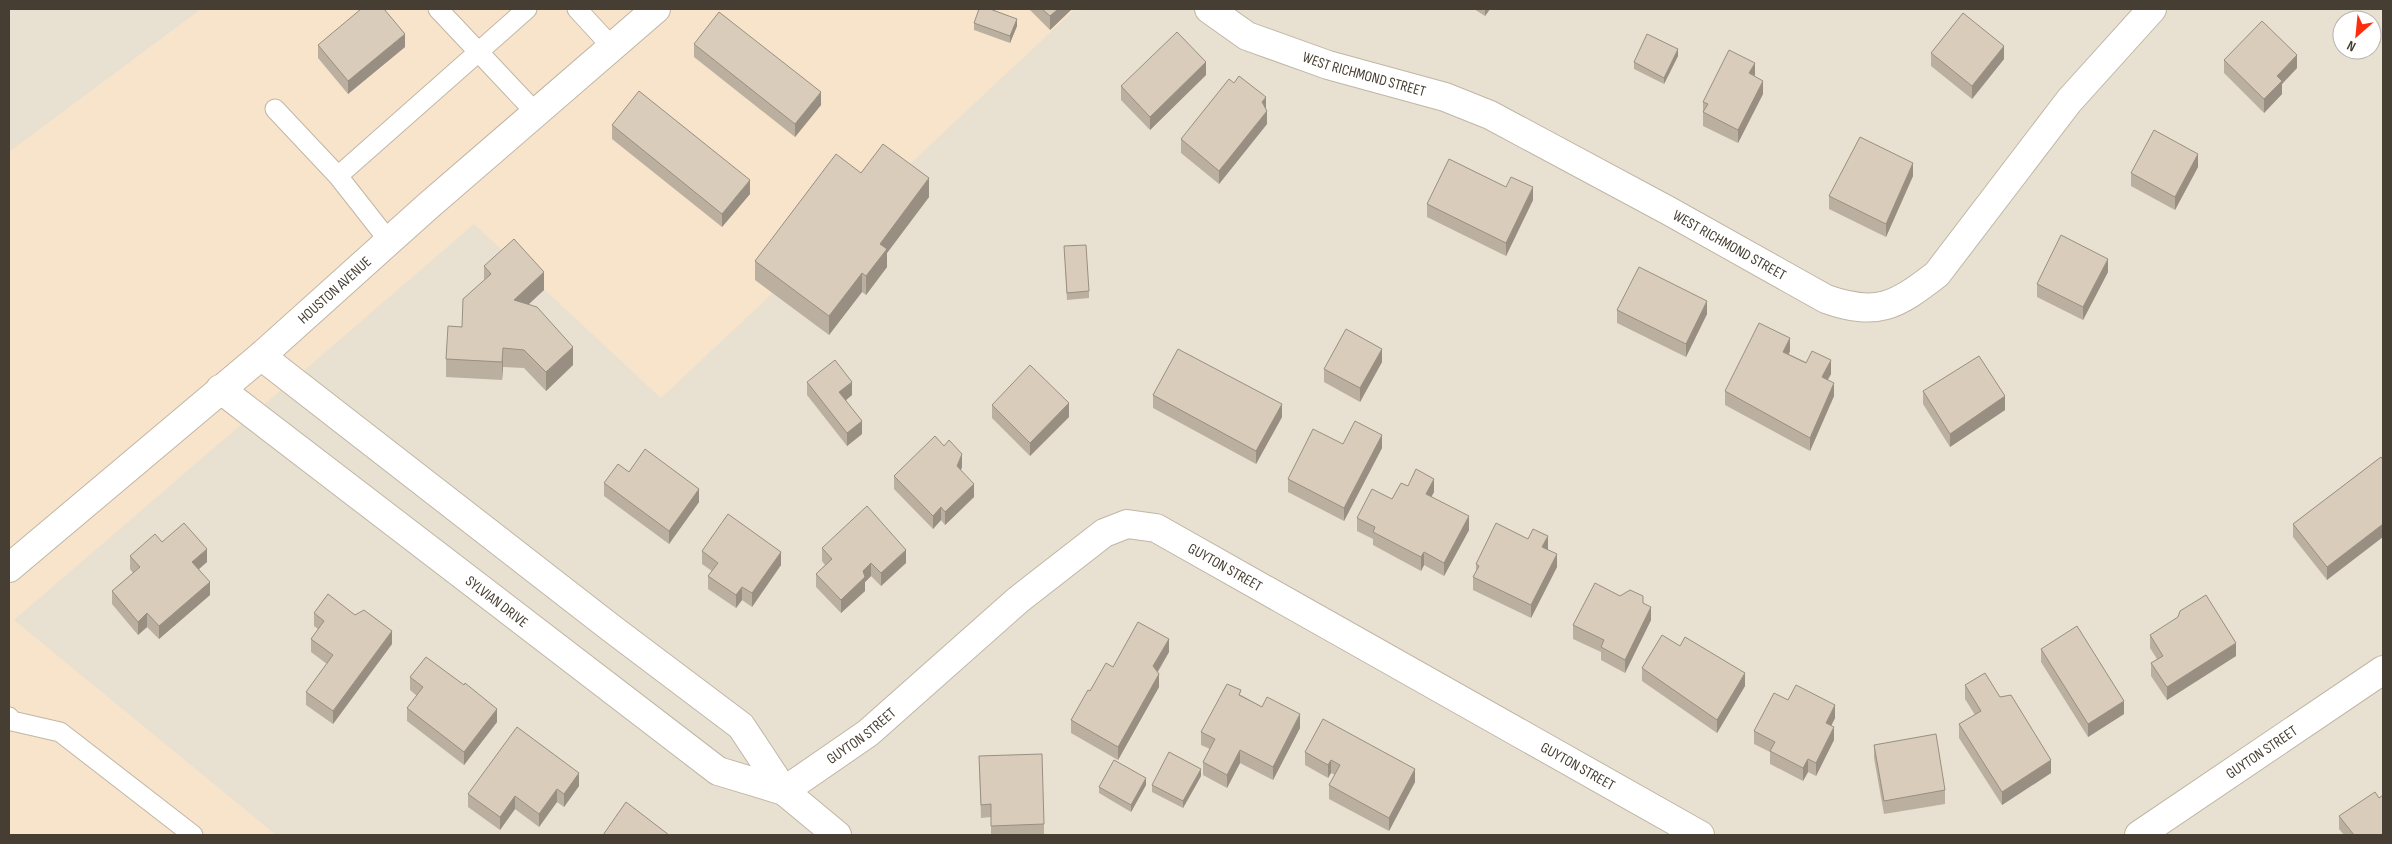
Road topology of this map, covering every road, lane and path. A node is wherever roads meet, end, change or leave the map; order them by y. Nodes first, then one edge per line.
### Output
1 (438, 9) edge
2 (527, 9) edge
3 (577, 9) edge
4 (656, 9) edge
5 (1209, 9) edge
6 (2152, 9) edge
7 (612, 47) junction
8 (479, 52) junction
9 (275, 109) dead end
10 (536, 113) junction
11 (338, 176) junction
12 (389, 241) junction
13 (261, 356) junction
14 (220, 389) junction
15 (9, 568) edge
16 (2383, 670) edge
17 (10, 722) edge
18 (784, 791) junction
19 (193, 835) edge
20 (837, 835) edge
21 (1700, 835) edge
22 (2139, 835) edge

1 - 8 lane
2 - 8 lane
3 - 7 lane
4 - 7 street, HOUSTON AVENUE
5 - 6 street, WEST RICHMOND STREET
7 - 10 street, HOUSTON AVENUE
8 - 10 lane
8 - 11 lane
9 - 11 lane
10 - 12 street, HOUSTON AVENUE
11 - 12 lane
12 - 13 street, HOUSTON AVENUE
13 - 14 street, HOUSTON AVENUE
13 - 18 street, SYLVIAN DRIVE
14 - 15 street, HOUSTON AVENUE
14 - 18 street, SYLVIAN DRIVE
16 - 22 street, GUYTON STREET
17 - 19 lane
18 - 20 street, SYLVIAN DRIVE
18 - 21 street, GUYTON STREET

